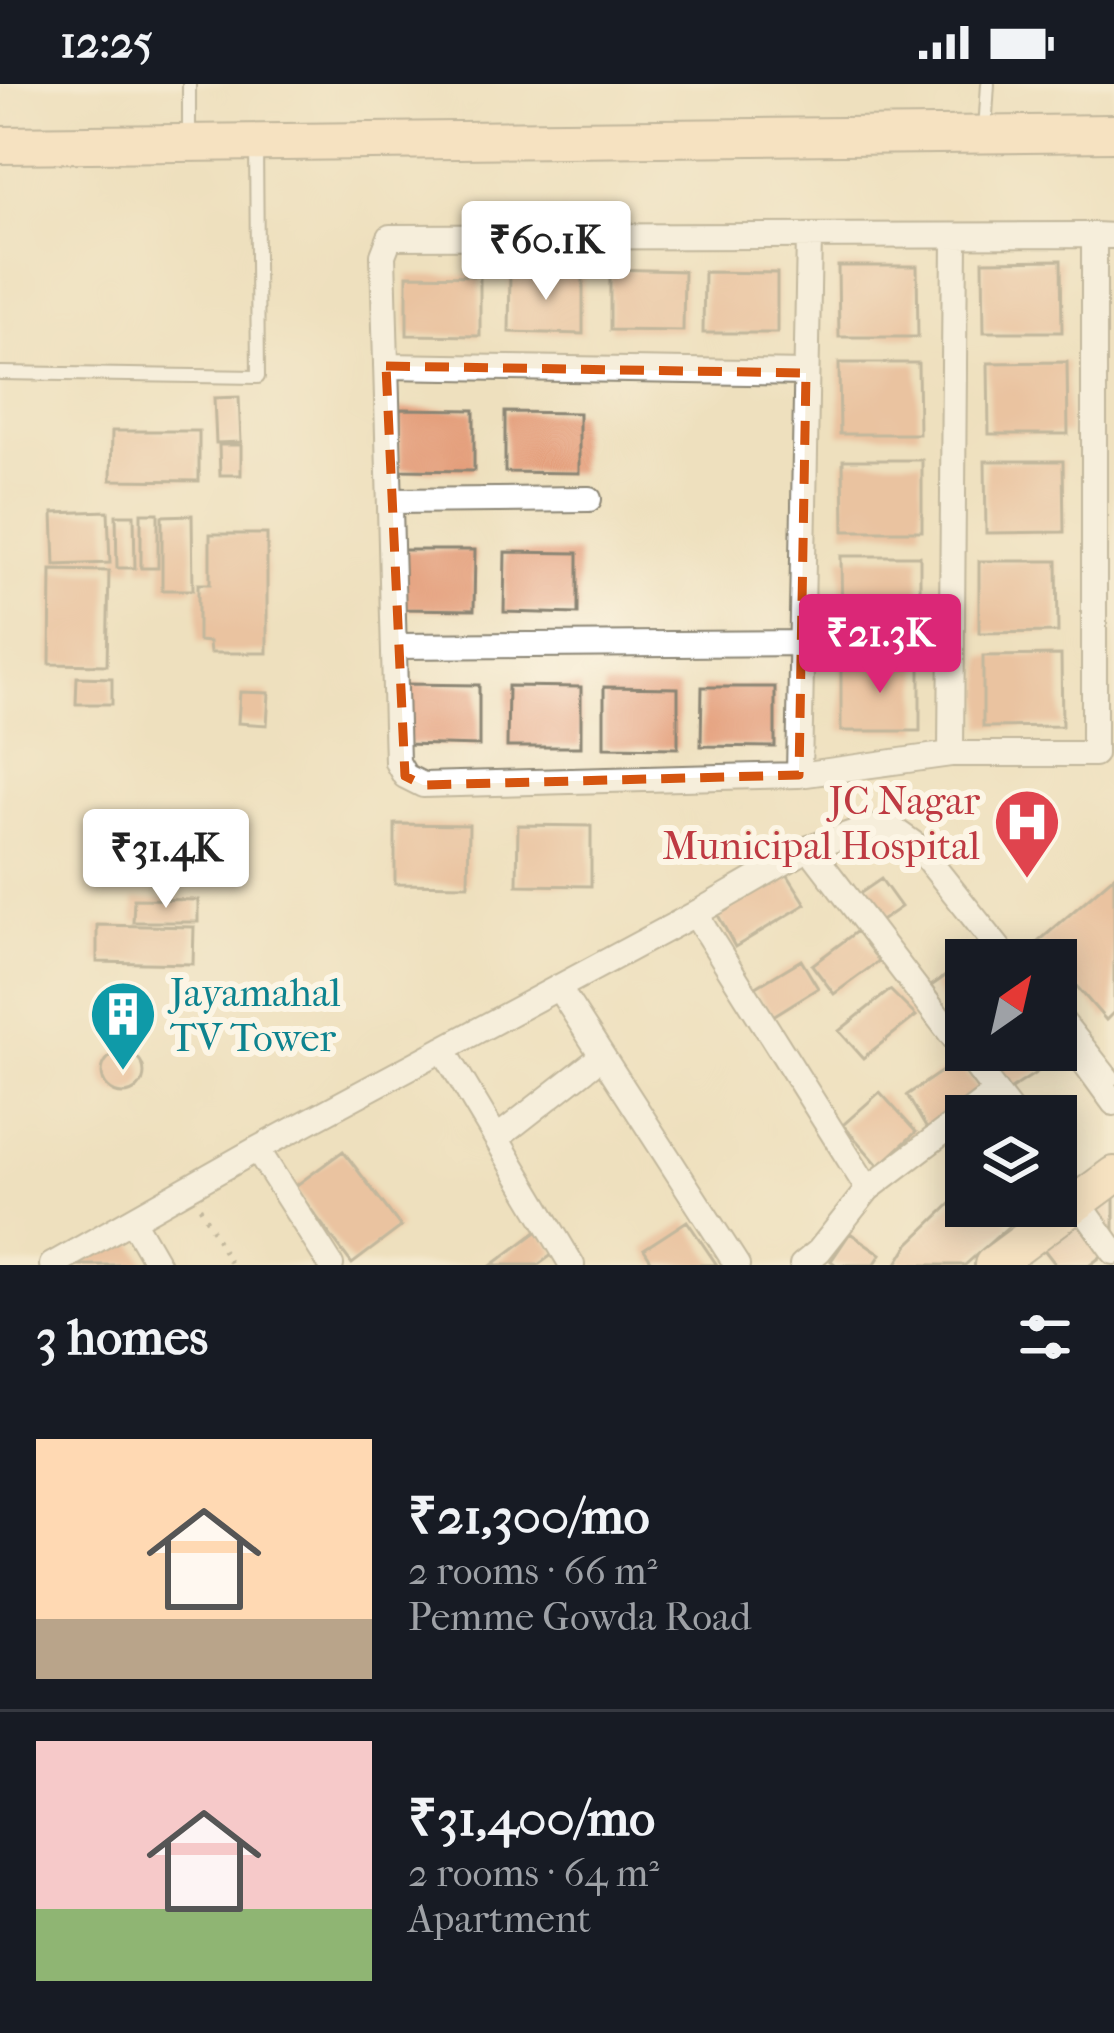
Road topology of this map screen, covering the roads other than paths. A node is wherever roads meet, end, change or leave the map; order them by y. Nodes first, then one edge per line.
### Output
1 (190, 84) edge
2 (988, 84) edge
3 (1114, 133) edge
4 (985, 136) junction
5 (256, 142) junction
6 (189, 143) junction
7 (0, 145) edge
8 (809, 236) junction
9 (955, 236) junction
10 (1104, 236) edge
11 (386, 366) junction
12 (0, 373) edge
13 (806, 373) junction
14 (589, 499) dead end
15 (390, 501) junction
16 (802, 643) junction
17 (394, 646) junction
18 (951, 754) junction
19 (1104, 754) edge
20 (800, 775) junction
21 (809, 848) junction
22 (695, 914) junction
23 (991, 939) edge
24 (558, 987) junction
25 (1077, 1031) edge
26 (442, 1049) junction
27 (1077, 1052) edge
28 (602, 1056) junction
29 (1114, 1078) edge
30 (996, 1092) junction
31 (998, 1095) edge
32 (1114, 1103) edge
33 (497, 1138) junction
34 (257, 1149) junction
35 (1114, 1175) edge
36 (868, 1190) junction
37 (1077, 1198) edge
38 (1079, 1201) junction
39 (131, 1220) junction
40 (1114, 1253) edge
41 (56, 1264) edge
42 (158, 1265) edge
43 (331, 1265) edge
44 (572, 1265) edge
45 (737, 1265) edge
46 (802, 1265) edge
47 (993, 1265) edge
48 (1099, 1265) edge

1 - 6 lane
2 - 4 lane
3 - 4 main road
4 - 5 main road
5 - 6 main road
5 - 12 lane
6 - 7 main road
8 - 9 street
8 - 11 street
8 - 13 street
9 - 10 street
9 - 18 street
10 - 19 street
11 - 13 street
11 - 15 street
13 - 16 street
14 - 15 street
15 - 17 street
16 - 17 street
16 - 20 street
17 - 20 street
18 - 19 street
18 - 20 street
21 - 22 street
21 - 23 street
21 - 30 street
22 - 24 street
22 - 36 street
24 - 26 street
24 - 28 street
25 - 29 lane
26 - 33 street
26 - 34 street
27 - 32 street
28 - 33 street
28 - 45 street
30 - 31 street
30 - 36 street
33 - 44 street
34 - 39 street
34 - 43 street
35 - 38 main road
36 - 46 street
37 - 38 street
38 - 40 street
38 - 47 main road
39 - 41 street
39 - 42 street
40 - 48 street

